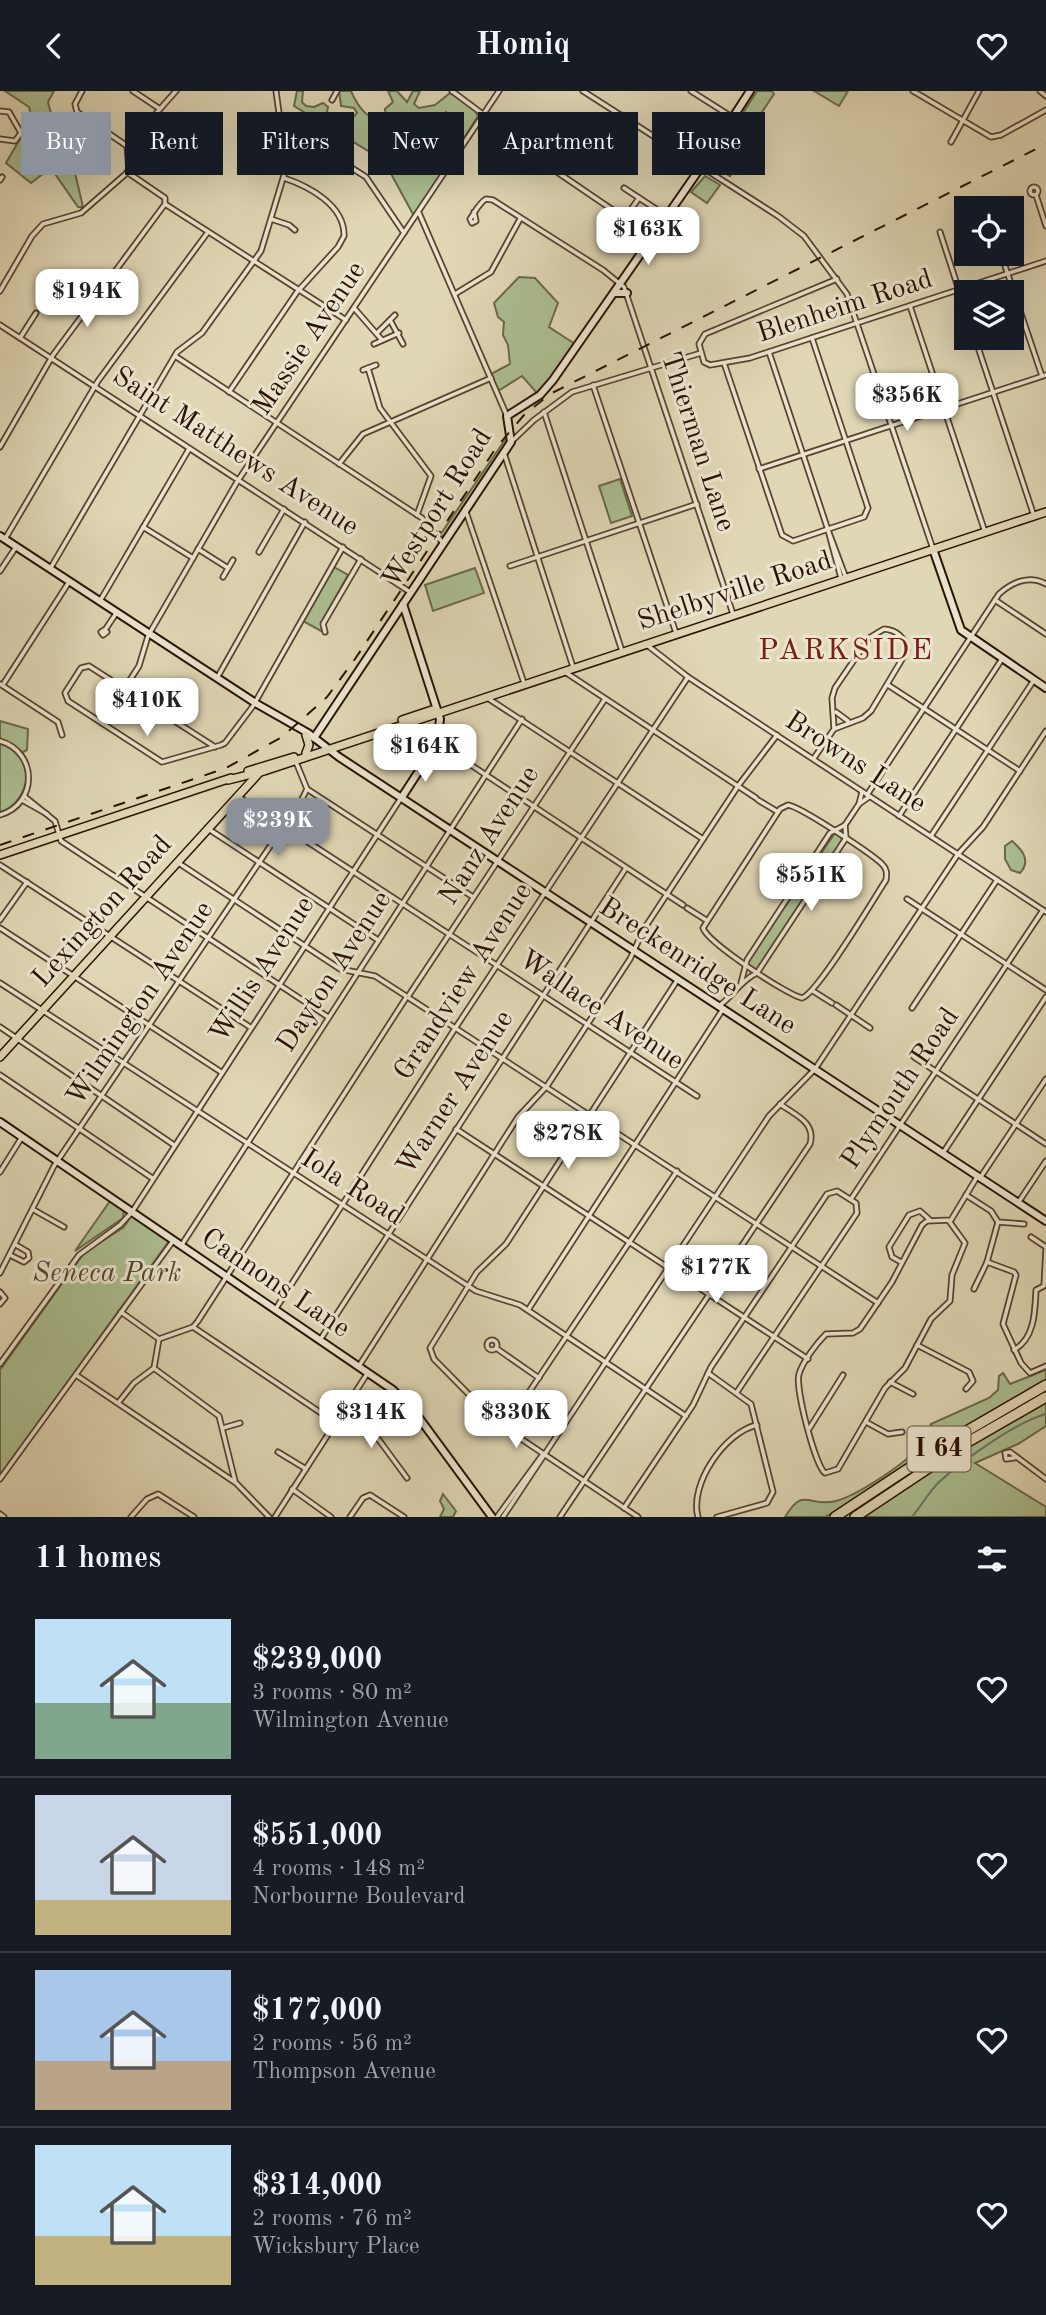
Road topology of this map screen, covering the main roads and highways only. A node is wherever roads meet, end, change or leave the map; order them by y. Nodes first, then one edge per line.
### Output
1 (750, 91) edge
2 (626, 293) road end
3 (613, 294) junction
4 (1046, 512) edge
5 (3, 538) edge
6 (933, 549) junction
7 (403, 604) junction
8 (1046, 688) edge
9 (438, 712) junction
10 (310, 735) junction
11 (328, 748) junction
12 (306, 753) junction
13 (295, 759) junction
14 (257, 773) junction
15 (228, 780) junction
16 (242, 781) junction
17 (237, 796) junction
18 (402, 797) junction
19 (0, 855) edge
20 (0, 1057) edge
21 (0, 1122) edge
22 (1046, 1221) edge
23 (1046, 1385) edge
24 (1046, 1397) edge
25 (495, 1517) edge
26 (835, 1517) edge
27 (855, 1517) edge

1 - 3 main road, Westport Road
2 - 3 main road
3 - 7 main road, Westport Road
4 - 6 main road, Shelbyville Road
5 - 10 main road, Breckenridge Lane
6 - 8 main road
6 - 9 main road, Shelbyville Road
7 - 9 main road
7 - 10 main road, Westport Road
9 - 11 main road, Shelbyville Road
9 - 11 main road, Shelbyville Road
9 - 18 main road, Willis Avenue
10 - 11 main road, Breckenridge Lane
10 - 12 main road
11 - 12 main road, Shelbyville Road
11 - 13 main road, Shelbyville Road
11 - 18 main road, Breckenridge Lane
12 - 13 main road, Shelbyville Road
13 - 14 main road, Lexington Road
13 - 15 main road
14 - 16 main road
14 - 17 main road, Lexington Road
15 - 16 main road
15 - 19 main road
16 - 17 main road, Lexington Road
17 - 20 main road, Lexington Road
18 - 22 main road, Breckenridge Lane
21 - 25 main road, Cannons Lane
23 - 26 highway, I 64
24 - 27 highway, I 64

